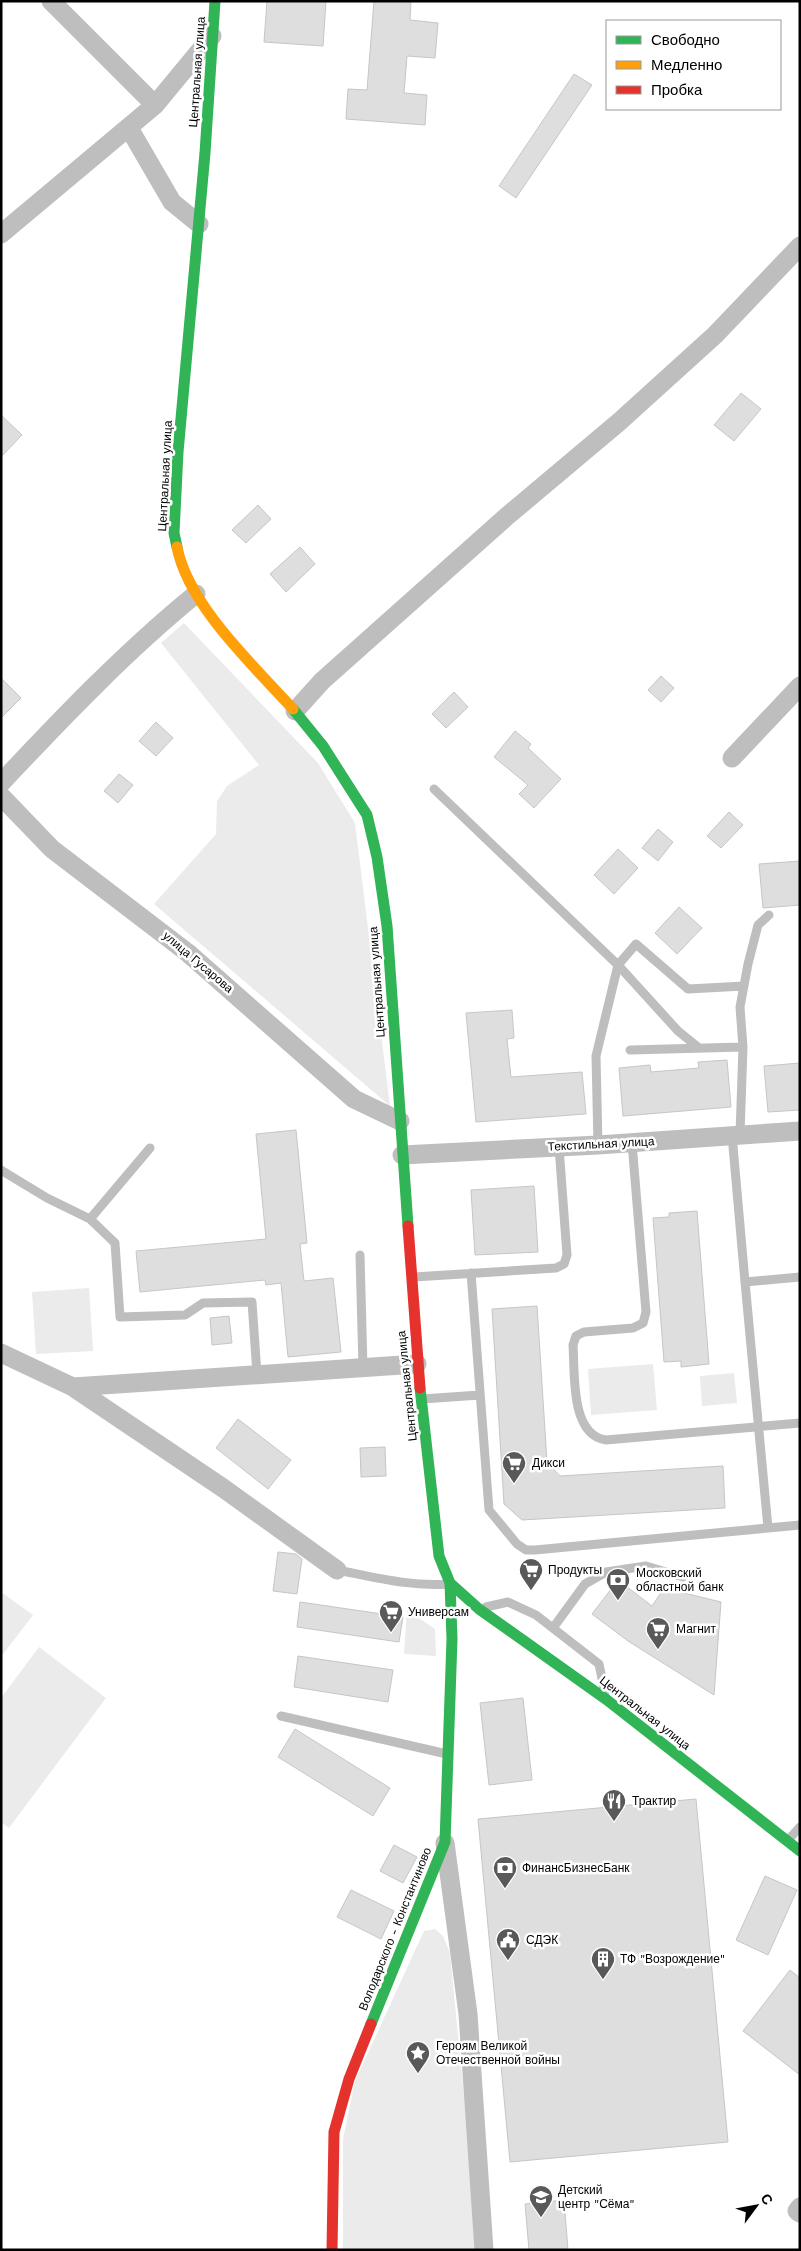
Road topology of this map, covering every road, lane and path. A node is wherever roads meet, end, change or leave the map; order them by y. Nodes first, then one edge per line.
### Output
1 (51, 1) edge
2 (215, 1) edge
3 (212, 36) junction
4 (156, 106) junction
5 (130, 128) junction
6 (199, 224) junction
7 (1, 234) edge
8 (800, 246) edge
9 (196, 594) junction
10 (800, 686) edge
11 (295, 711) junction
12 (732, 758) dead end
13 (1, 783) edge
14 (434, 789) dead end
15 (1, 796) edge
16 (769, 915) dead end
17 (618, 965) junction
18 (744, 986) junction
19 (743, 1047) junction
20 (698, 1048) junction
21 (630, 1050) dead end
22 (400, 1122) junction
23 (800, 1131) edge
24 (736, 1135) junction
25 (632, 1143) junction
26 (598, 1145) junction
27 (559, 1147) junction
28 (150, 1148) dead end
29 (402, 1154) junction
30 (1, 1170) edge
31 (90, 1219) junction
32 (360, 1255) dead end
33 (471, 1273) junction
34 (412, 1277) junction
35 (800, 1277) edge
36 (745, 1282) junction
37 (1, 1353) edge
38 (417, 1364) junction
39 (363, 1369) junction
40 (257, 1374) junction
41 (73, 1387) junction
42 (480, 1395) junction
43 (422, 1399) junction
44 (800, 1422) edge
45 (759, 1426) junction
46 (800, 1525) edge
47 (768, 1528) junction
48 (337, 1570) joint
49 (683, 1577) dead end
50 (450, 1583) junction
51 (479, 1609) junction
52 (553, 1628) junction
53 (607, 1700) junction
54 (281, 1716) dead end
55 (450, 1755) junction
56 (800, 1827) edge
57 (787, 1841) junction
58 (445, 1842) junction
59 (800, 1851) edge
60 (800, 2207) edge
61 (800, 2213) edge
62 (332, 2250) edge
63 (484, 2250) edge

1 - 4 street
2 - 3 main road, Центральная улица
3 - 4 street
3 - 6 main road, Центральная улица
4 - 5 street
5 - 6 street
5 - 7 street
6 - 9 main road, Центральная улица
8 - 11 street
9 - 11 main road, Центральная улица
9 - 13 street
10 - 12 street
11 - 22 main road, Центральная улица
14 - 17 lane
15 - 22 street, улица Гусарова
16 - 18 lane
17 - 18 lane
17 - 20 lane
17 - 26 lane
18 - 19 lane
19 - 20 lane
19 - 24 lane
20 - 21 lane
22 - 29 main road, Центральная улица
23 - 24 street, Текстильная улица
24 - 25 street, Текстильная улица
24 - 36 lane
25 - 26 street, Текстильная улица
25 - 45 lane
26 - 27 street, Текстильная улица
27 - 29 street, Текстильная улица
27 - 33 lane
28 - 31 lane
29 - 34 main road, Центральная улица
30 - 31 lane
31 - 40 lane
32 - 39 lane
33 - 34 lane
33 - 42 lane
34 - 38 main road, Центральная улица
35 - 36 lane
36 - 45 lane
37 - 41 street
38 - 39 street
38 - 43 main road, Центральная улица
39 - 40 street
40 - 41 street
41 - 48 street
42 - 43 lane
42 - 47 lane
43 - 50 main road, Центральная улица
44 - 45 lane
45 - 47 lane
46 - 47 lane
48 - 50 lane
49 - 52 lane
50 - 51 main road, Центральная улица
50 - 55 main road, Володарского - Константиново
51 - 52 lane
51 - 53 main road, Центральная улица
52 - 53 lane
53 - 57 main road, Центральная улица
54 - 55 lane
55 - 58 main road, Володарского - Константиново
56 - 57 lane
57 - 59 main road, Центральная улица
58 - 62 main road, Володарского - Константиново
58 - 63 street
60 - 61 street

